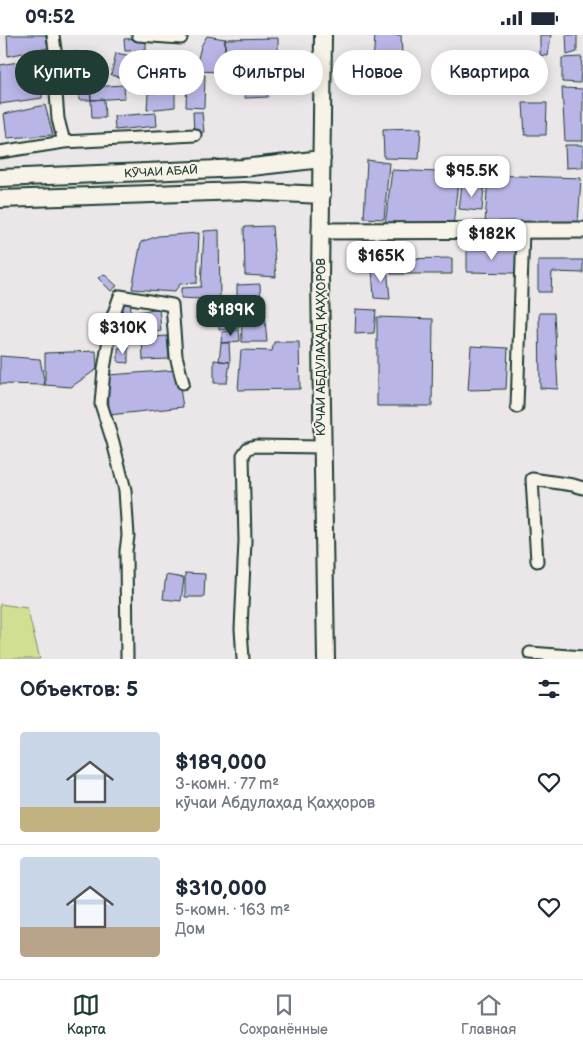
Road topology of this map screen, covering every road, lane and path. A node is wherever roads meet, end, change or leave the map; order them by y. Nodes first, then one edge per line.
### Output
1 (53, 35) edge
2 (138, 35) edge
3 (323, 35) edge
4 (181, 38) dead end
5 (195, 135) dead end
6 (64, 143) junction
7 (0, 152) edge
8 (322, 159) junction
9 (0, 177) edge
10 (322, 195) junction
11 (0, 199) edge
12 (523, 230) junction
13 (583, 230) edge
14 (320, 231) junction
15 (183, 383) dead end
16 (517, 407) dead end
17 (322, 447) junction
18 (583, 488) edge
19 (536, 561) dead end
20 (530, 653) dead end
21 (583, 657) edge
22 (127, 659) edge
23 (243, 659) edge
24 (326, 659) edge

1 - 6 street
2 - 4 street
3 - 8 main road, КӮЧАИ АБДУЛАҲАД ҚАҲҲОРОВ
5 - 6 street
6 - 7 street
8 - 9 main road, КӮЧАИ АБАӢ
8 - 10 main road, КӮЧАИ АБДУЛАҲАД ҚАҲҲОРОВ
10 - 11 main road, КӮЧАИ АБАӢ
10 - 14 main road, КӮЧАИ АБДУЛАҲАД ҚАҲҲОРОВ
12 - 13 street
12 - 14 street
12 - 16 street
14 - 17 main road, КӮЧАИ АБДУЛАҲАД ҚАҲҲОРОВ
15 - 22 street
17 - 23 street
17 - 24 main road, КӮЧАИ АБДУЛАҲАД ҚАҲҲОРОВ
18 - 19 street
20 - 21 street

